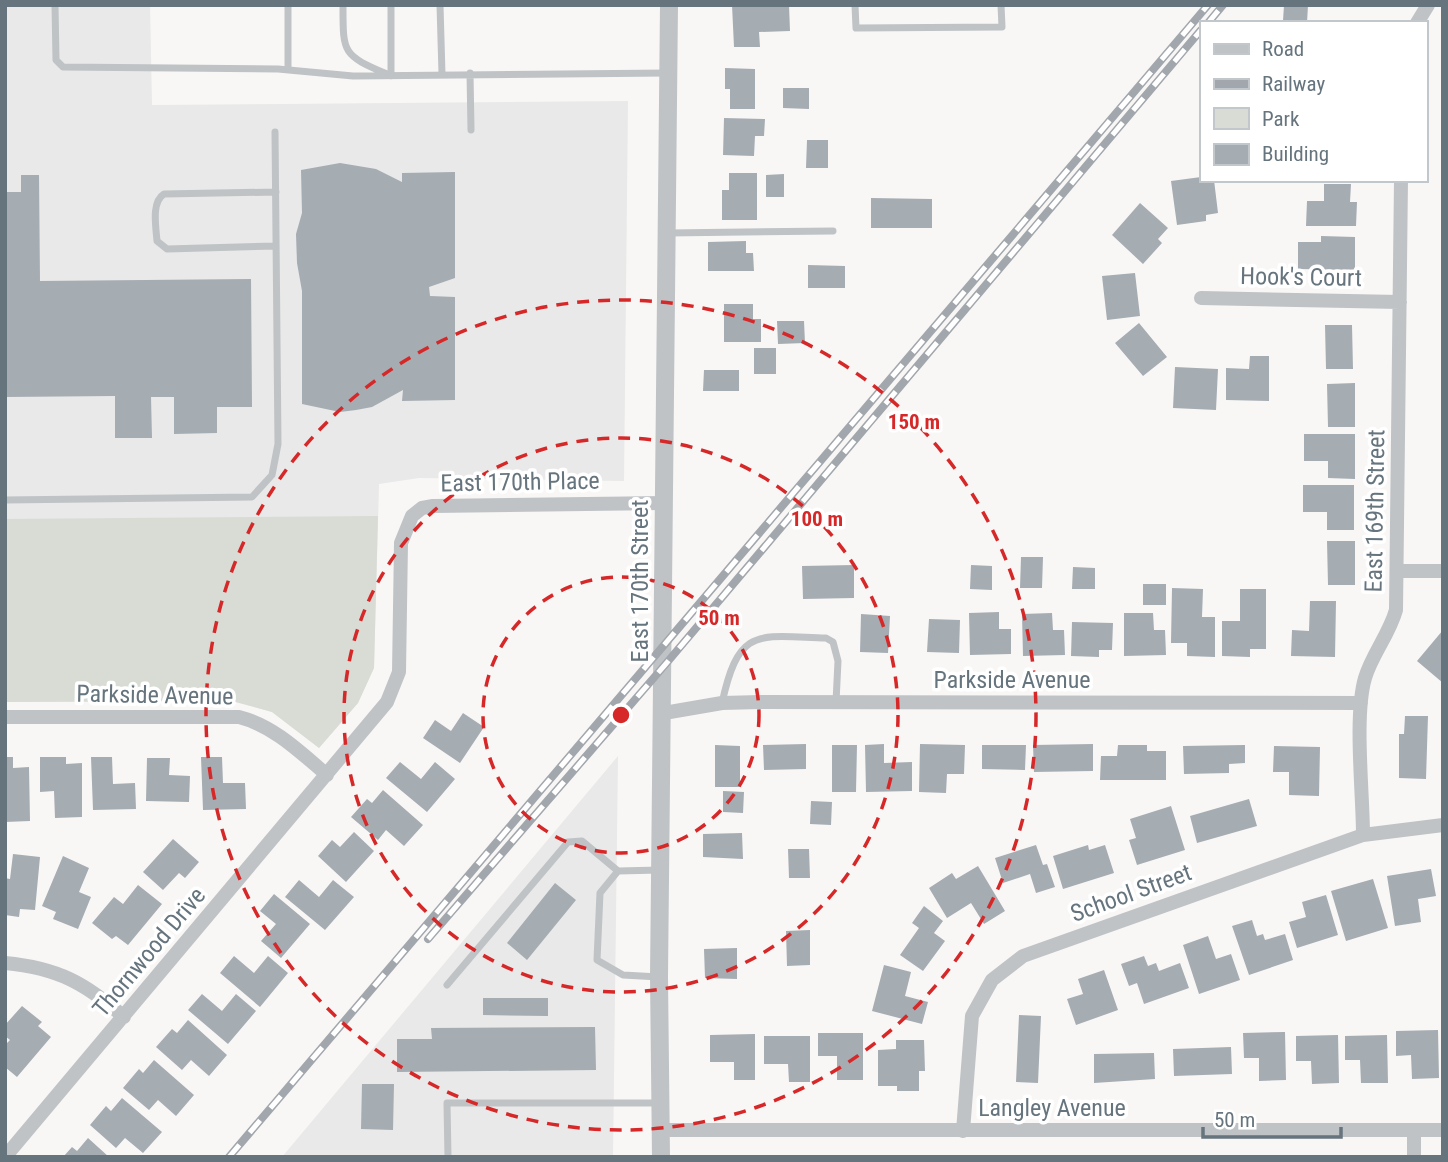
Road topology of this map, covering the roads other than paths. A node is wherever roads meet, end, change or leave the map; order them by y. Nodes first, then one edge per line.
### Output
1 (55, 5) edge
2 (288, 5) edge
3 (343, 5) edge
4 (391, 5) edge
5 (440, 5) edge
6 (669, 5) edge
7 (855, 5) edge
8 (1001, 5) edge
9 (1428, 5) edge
10 (1419, 21) edge
11 (288, 70) junction
12 (668, 73) junction
13 (442, 74) junction
14 (470, 74) junction
15 (391, 76) junction
16 (471, 130) dead end
17 (275, 132) dead end
18 (1401, 182) edge
19 (276, 192) junction
20 (834, 231) dead end
21 (667, 233) junction
22 (276, 246) junction
23 (1201, 298) dead end
24 (1400, 302) junction
25 (5, 500) edge
26 (665, 503) junction
27 (1397, 571) junction
28 (1443, 571) edge
29 (836, 702) junction
30 (1361, 703) junction
31 (722, 704) junction
32 (664, 713) junction
33 (5, 716) edge
34 (327, 775) junction
35 (1443, 825) edge
36 (1363, 835) junction
37 (660, 870) junction
38 (618, 871) junction
39 (5, 963) edge
40 (659, 977) junction
41 (447, 985) dead end
42 (124, 1017) junction
43 (661, 1103) junction
44 (661, 1130) junction
45 (1443, 1130) edge
46 (963, 1131) junction
47 (1414, 1131) junction
48 (5, 1157) edge
49 (448, 1157) edge
50 (660, 1157) edge
51 (1414, 1157) edge

1 - 11 lane
2 - 11 lane
3 - 15 lane
4 - 15 lane
5 - 13 lane
6 - 12 street, East 170th Street
7 - 8 lane
9 - 10 street
11 - 15 lane
12 - 14 lane
12 - 21 street, East 170th Street
13 - 14 lane
13 - 15 lane
14 - 16 lane
17 - 19 lane
18 - 24 street, East 169th Street
19 - 22 lane
19 - 22 lane
20 - 21 lane
21 - 26 street, East 170th Street
22 - 25 lane
23 - 24 street, Hook's Court
24 - 27 street, East 169th Street
26 - 32 street, East 170th Street
26 - 34 street, East 170th Place
27 - 28 street
27 - 30 street, East 169th Street
29 - 30 street, Parkside Avenue
29 - 31 street, Parkside Avenue
29 - 31 lane
30 - 36 street, East 169th Street
31 - 32 street, Parkside Avenue
32 - 37 street, East 170th Street
33 - 34 street, Parkside Avenue
34 - 42 street, Thornwood Drive
35 - 36 street, School Street
36 - 46 street, School Street
37 - 38 lane
37 - 40 street, East 170th Street
38 - 40 lane
38 - 41 lane
39 - 42 street
40 - 43 street, East 170th Street
42 - 48 street, Thornwood Drive
43 - 44 street, East 170th Street
43 - 49 lane
44 - 46 street, Langley Avenue
44 - 50 street, East 170th Street
45 - 47 street, Langley Avenue
46 - 47 street, Langley Avenue
47 - 51 street

